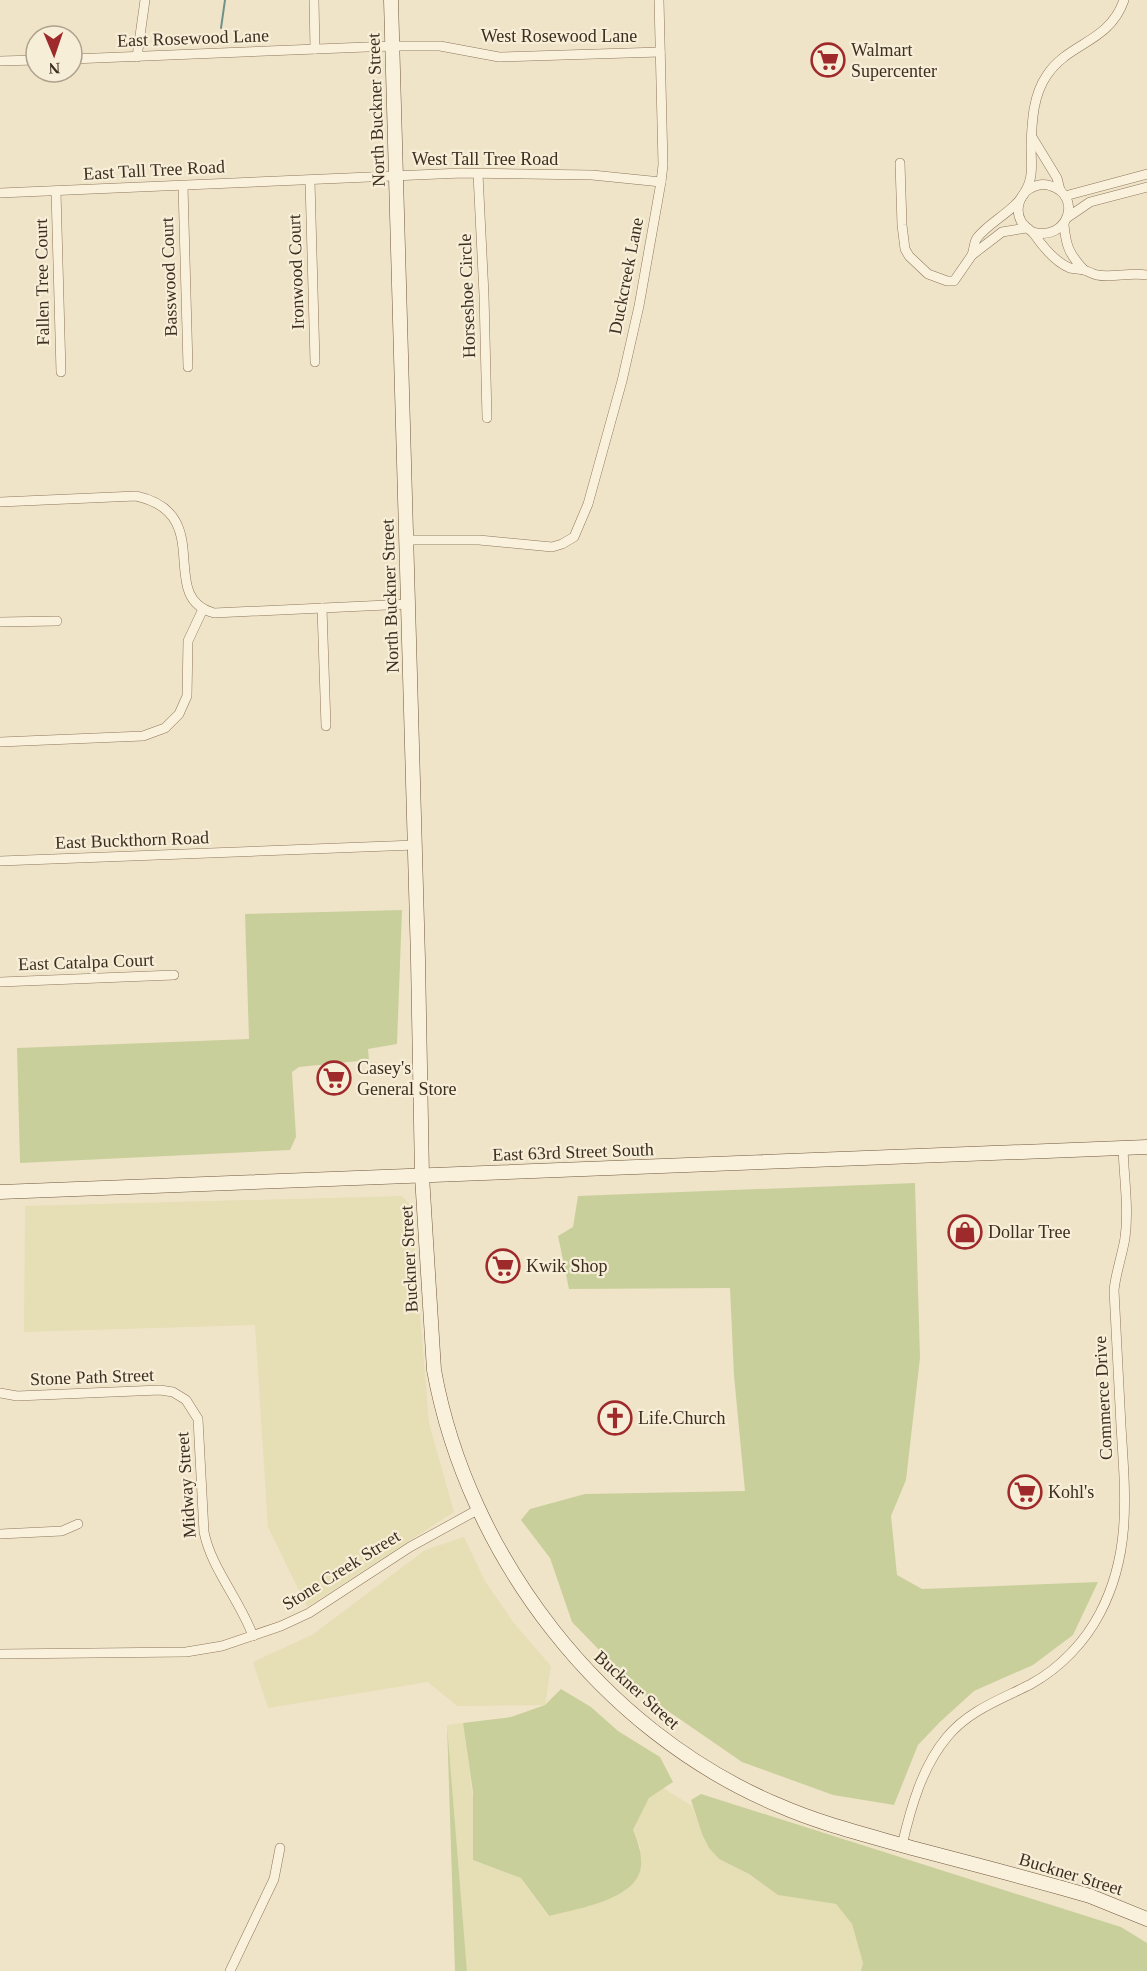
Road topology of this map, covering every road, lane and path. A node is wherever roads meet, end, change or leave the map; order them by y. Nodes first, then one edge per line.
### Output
1 (145, 0) edge
2 (314, 0) edge
3 (391, 0) edge
4 (659, 0) edge
5 (1124, 0) edge
6 (392, 46) junction
7 (315, 49) junction
8 (660, 52) junction
9 (137, 57) junction
10 (84, 59) edge
11 (24, 60) edge
12 (0, 61) edge
13 (1032, 136) junction
14 (900, 163) dead end
15 (478, 174) junction
16 (1147, 174) edge
17 (396, 177) junction
18 (310, 181) junction
19 (661, 182) junction
20 (183, 186) junction
21 (1147, 187) edge
22 (56, 191) junction
23 (1026, 191) junction
24 (0, 193) edge
25 (1062, 193) junction
26 (1066, 221) junction
27 (1029, 230) junction
28 (972, 255) junction
29 (1084, 270) junction
30 (1147, 275) edge
31 (315, 362) dead end
32 (188, 367) dead end
33 (61, 372) dead end
34 (487, 417) dead end
35 (0, 502) edge
36 (406, 540) junction
37 (408, 604) junction
38 (322, 608) junction
39 (203, 609) junction
40 (57, 621) dead end
41 (0, 622) edge
42 (326, 726) dead end
43 (0, 742) edge
44 (415, 845) junction
45 (0, 861) edge
46 (174, 975) dead end
47 (0, 982) edge
48 (1147, 1147) edge
49 (1123, 1148) junction
50 (422, 1176) junction
51 (422, 1191) joint
52 (0, 1192) edge
53 (0, 1393) edge
54 (183, 1397) joint
55 (479, 1509) junction
56 (78, 1524) dead end
57 (0, 1534) edge
58 (253, 1636) junction
59 (0, 1654) edge
60 (902, 1845) junction
61 (280, 1848) dead end
62 (1147, 1919) edge
63 (230, 1971) edge

1 - 9 street
2 - 7 street
3 - 6 main road, North Buckner Street
4 - 8 street, Duckcreek Lane
5 - 13 street
6 - 7 street, West Rosewood Lane
6 - 8 street, West Rosewood Lane
6 - 17 main road, North Buckner Street
7 - 9 street, East Rosewood Lane
8 - 19 street, Duckcreek Lane
9 - 10 street, East Rosewood Lane
11 - 12 street
13 - 23 street
13 - 25 street
14 - 28 street
15 - 17 street, West Tall Tree Road
15 - 19 street, West Tall Tree Road
15 - 34 street, Horseshoe Circle
16 - 25 street
17 - 18 street, West Tall Tree Road
17 - 36 main road, North Buckner Street
18 - 20 street, East Tall Tree Road
18 - 31 street, Ironwood Court
19 - 36 street, Duckcreek Lane
20 - 22 street, East Tall Tree Road
20 - 32 street, Basswood Court
21 - 26 street
22 - 24 street, East Tall Tree Road
22 - 33 street, Fallen Tree Court
23 - 25 street
23 - 27 street
23 - 28 street
25 - 26 street
26 - 27 street
26 - 29 street
27 - 28 street
27 - 29 street
29 - 30 street
35 - 39 street
36 - 37 main road, North Buckner Street
37 - 38 street
37 - 44 main road, North Buckner Street
38 - 39 street
38 - 42 street
39 - 43 street
40 - 41 street
44 - 45 street, East Buckthorn Road
44 - 50 main road, North Buckner Street
46 - 47 street, East Catalpa Court
48 - 49 main road, East 63rd Street South
49 - 50 main road, East 63rd Street South
49 - 60 street, Commerce Drive
50 - 51 main road, North Buckner Street
50 - 52 main road, East 63rd Street South
51 - 55 main road, Buckner Street
53 - 54 street, Stone Path Street
54 - 58 street, Midway Street
55 - 58 street, Stone Creek Street
55 - 60 main road, Buckner Street
56 - 57 street
58 - 59 street, Stone Creek Street
60 - 62 main road, Buckner Street
61 - 63 street

